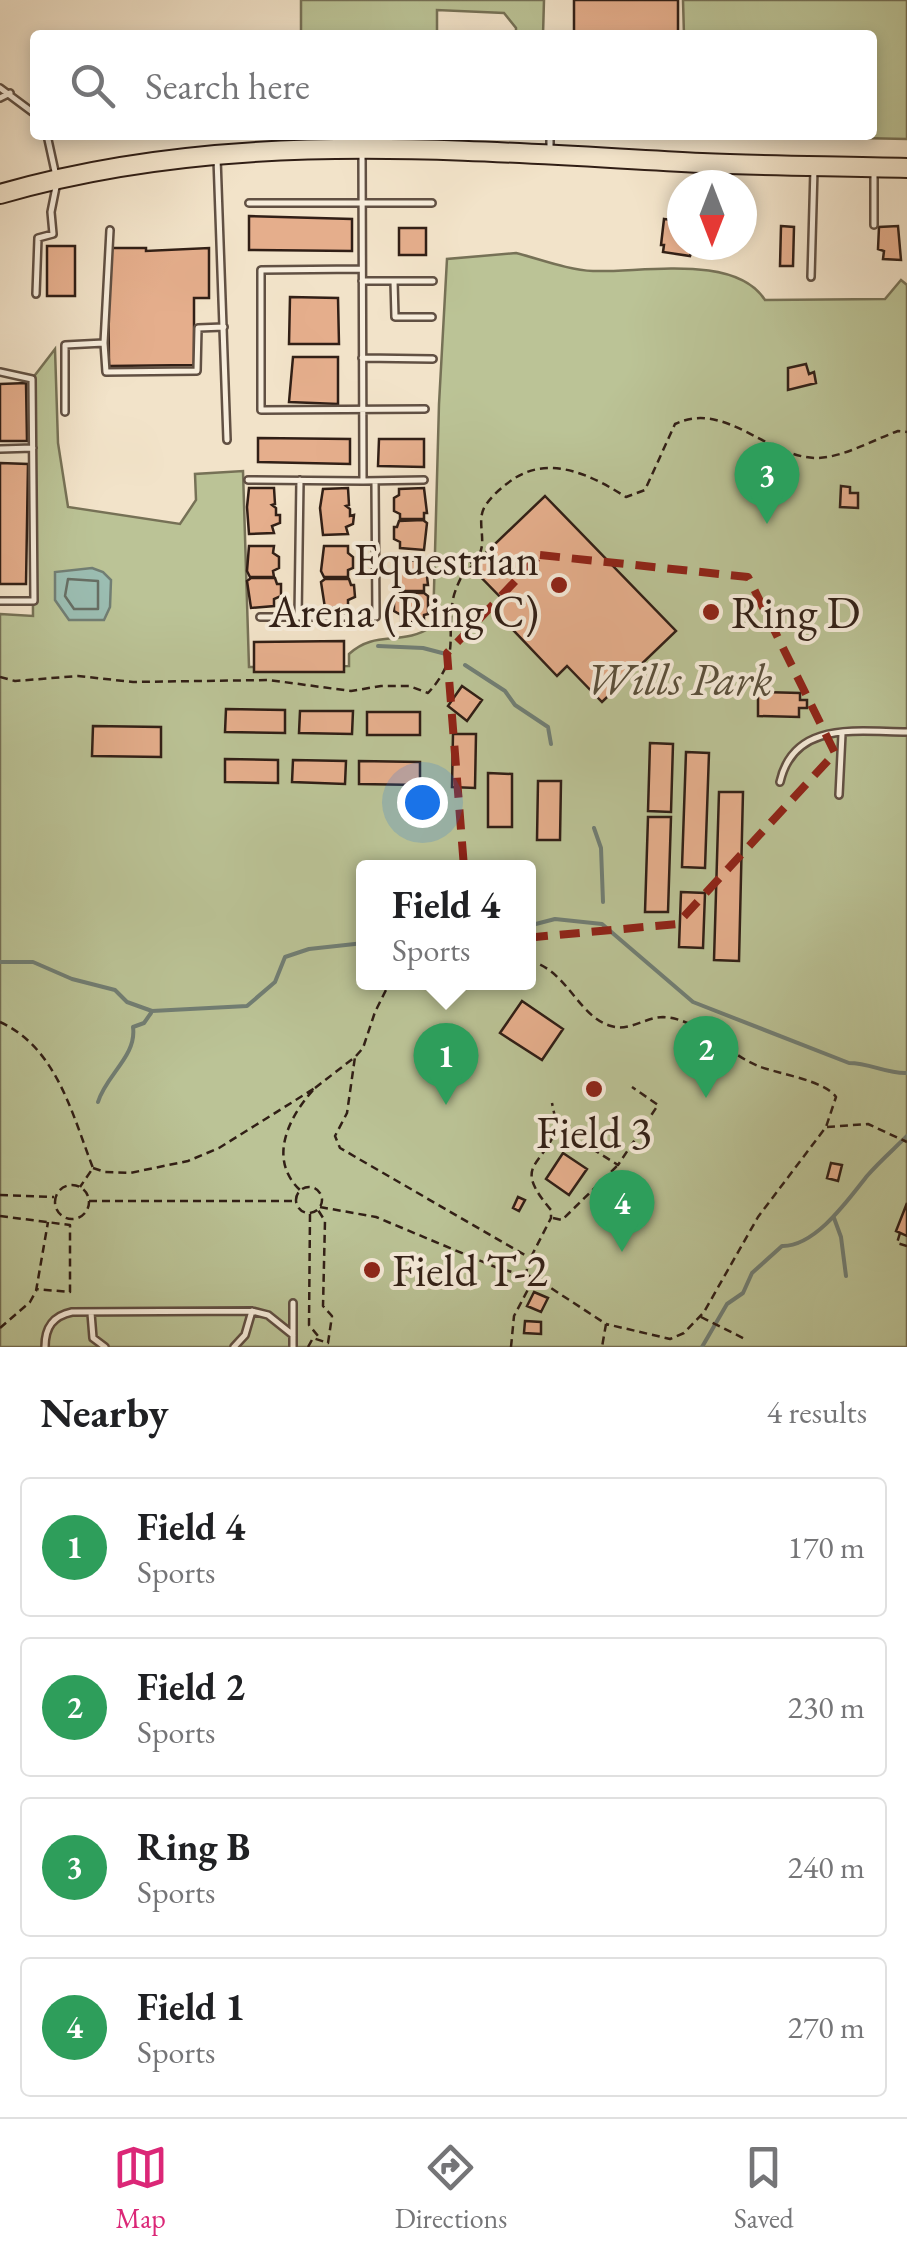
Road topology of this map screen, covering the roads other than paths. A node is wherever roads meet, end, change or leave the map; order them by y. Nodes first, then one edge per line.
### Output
1 (0, 88) edge
2 (10, 93) junction
3 (0, 98) edge
4 (30, 110) edge
5 (49, 140) edge
6 (451, 142) edge
7 (550, 144) edge
8 (362, 146) junction
9 (217, 155) junction
10 (814, 166) junction
11 (874, 167) junction
12 (907, 168) edge
13 (57, 179) junction
14 (0, 194) edge
15 (250, 203) dead end
16 (362, 203) junction
17 (432, 203) dead end
18 (874, 224) dead end
19 (110, 230) dead end
20 (362, 269) junction
21 (811, 277) dead end
22 (362, 281) junction
23 (394, 281) junction
24 (433, 281) dead end
25 (36, 294) dead end
26 (432, 317) dead end
27 (224, 328) junction
28 (104, 343) junction
29 (362, 358) junction
30 (433, 359) dead end
31 (0, 372) edge
32 (425, 409) dead end
33 (363, 410) junction
34 (65, 412) dead end
35 (227, 440) dead end
36 (33, 448) junction
37 (0, 449) edge
38 (248, 480) dead end
39 (300, 480) junction
40 (424, 480) dead end
41 (363, 481) junction
42 (375, 481) junction
43 (0, 600) edge
44 (260, 617) dead end
45 (298, 617) junction
46 (842, 732) junction
47 (907, 732) edge
48 (780, 782) dead end
49 (840, 796) dead end
50 (292, 1304) dead end
51 (252, 1311) junction
52 (91, 1313) junction
53 (293, 1336) junction
54 (45, 1347) edge
55 (105, 1347) edge
56 (234, 1347) edge
57 (293, 1347) edge

1 - 2 lane
2 - 3 lane
2 - 4 lane
5 - 13 lane
6 - 7 highway
6 - 8 highway
7 - 10 highway
8 - 9 highway
8 - 16 lane
9 - 13 highway
9 - 27 lane
10 - 11 highway
10 - 21 lane
11 - 12 highway
11 - 18 lane
13 - 14 highway
13 - 25 lane
15 - 16 lane
16 - 17 lane
16 - 20 lane
19 - 28 lane
20 - 22 lane
20 - 33 lane
22 - 23 lane
22 - 29 lane
23 - 24 lane
23 - 26 lane
27 - 28 lane
27 - 35 lane
28 - 34 lane
29 - 30 lane
29 - 33 lane
31 - 36 lane
32 - 33 lane
33 - 41 lane
36 - 37 lane
36 - 43 lane
38 - 39 lane
39 - 41 lane
39 - 45 lane
40 - 42 lane
41 - 42 lane
42 - 45 lane
44 - 45 lane
46 - 47 lane
46 - 48 lane
46 - 49 lane
50 - 53 lane
51 - 52 lane
51 - 53 lane
51 - 56 lane
52 - 54 lane
52 - 55 lane
53 - 57 lane

